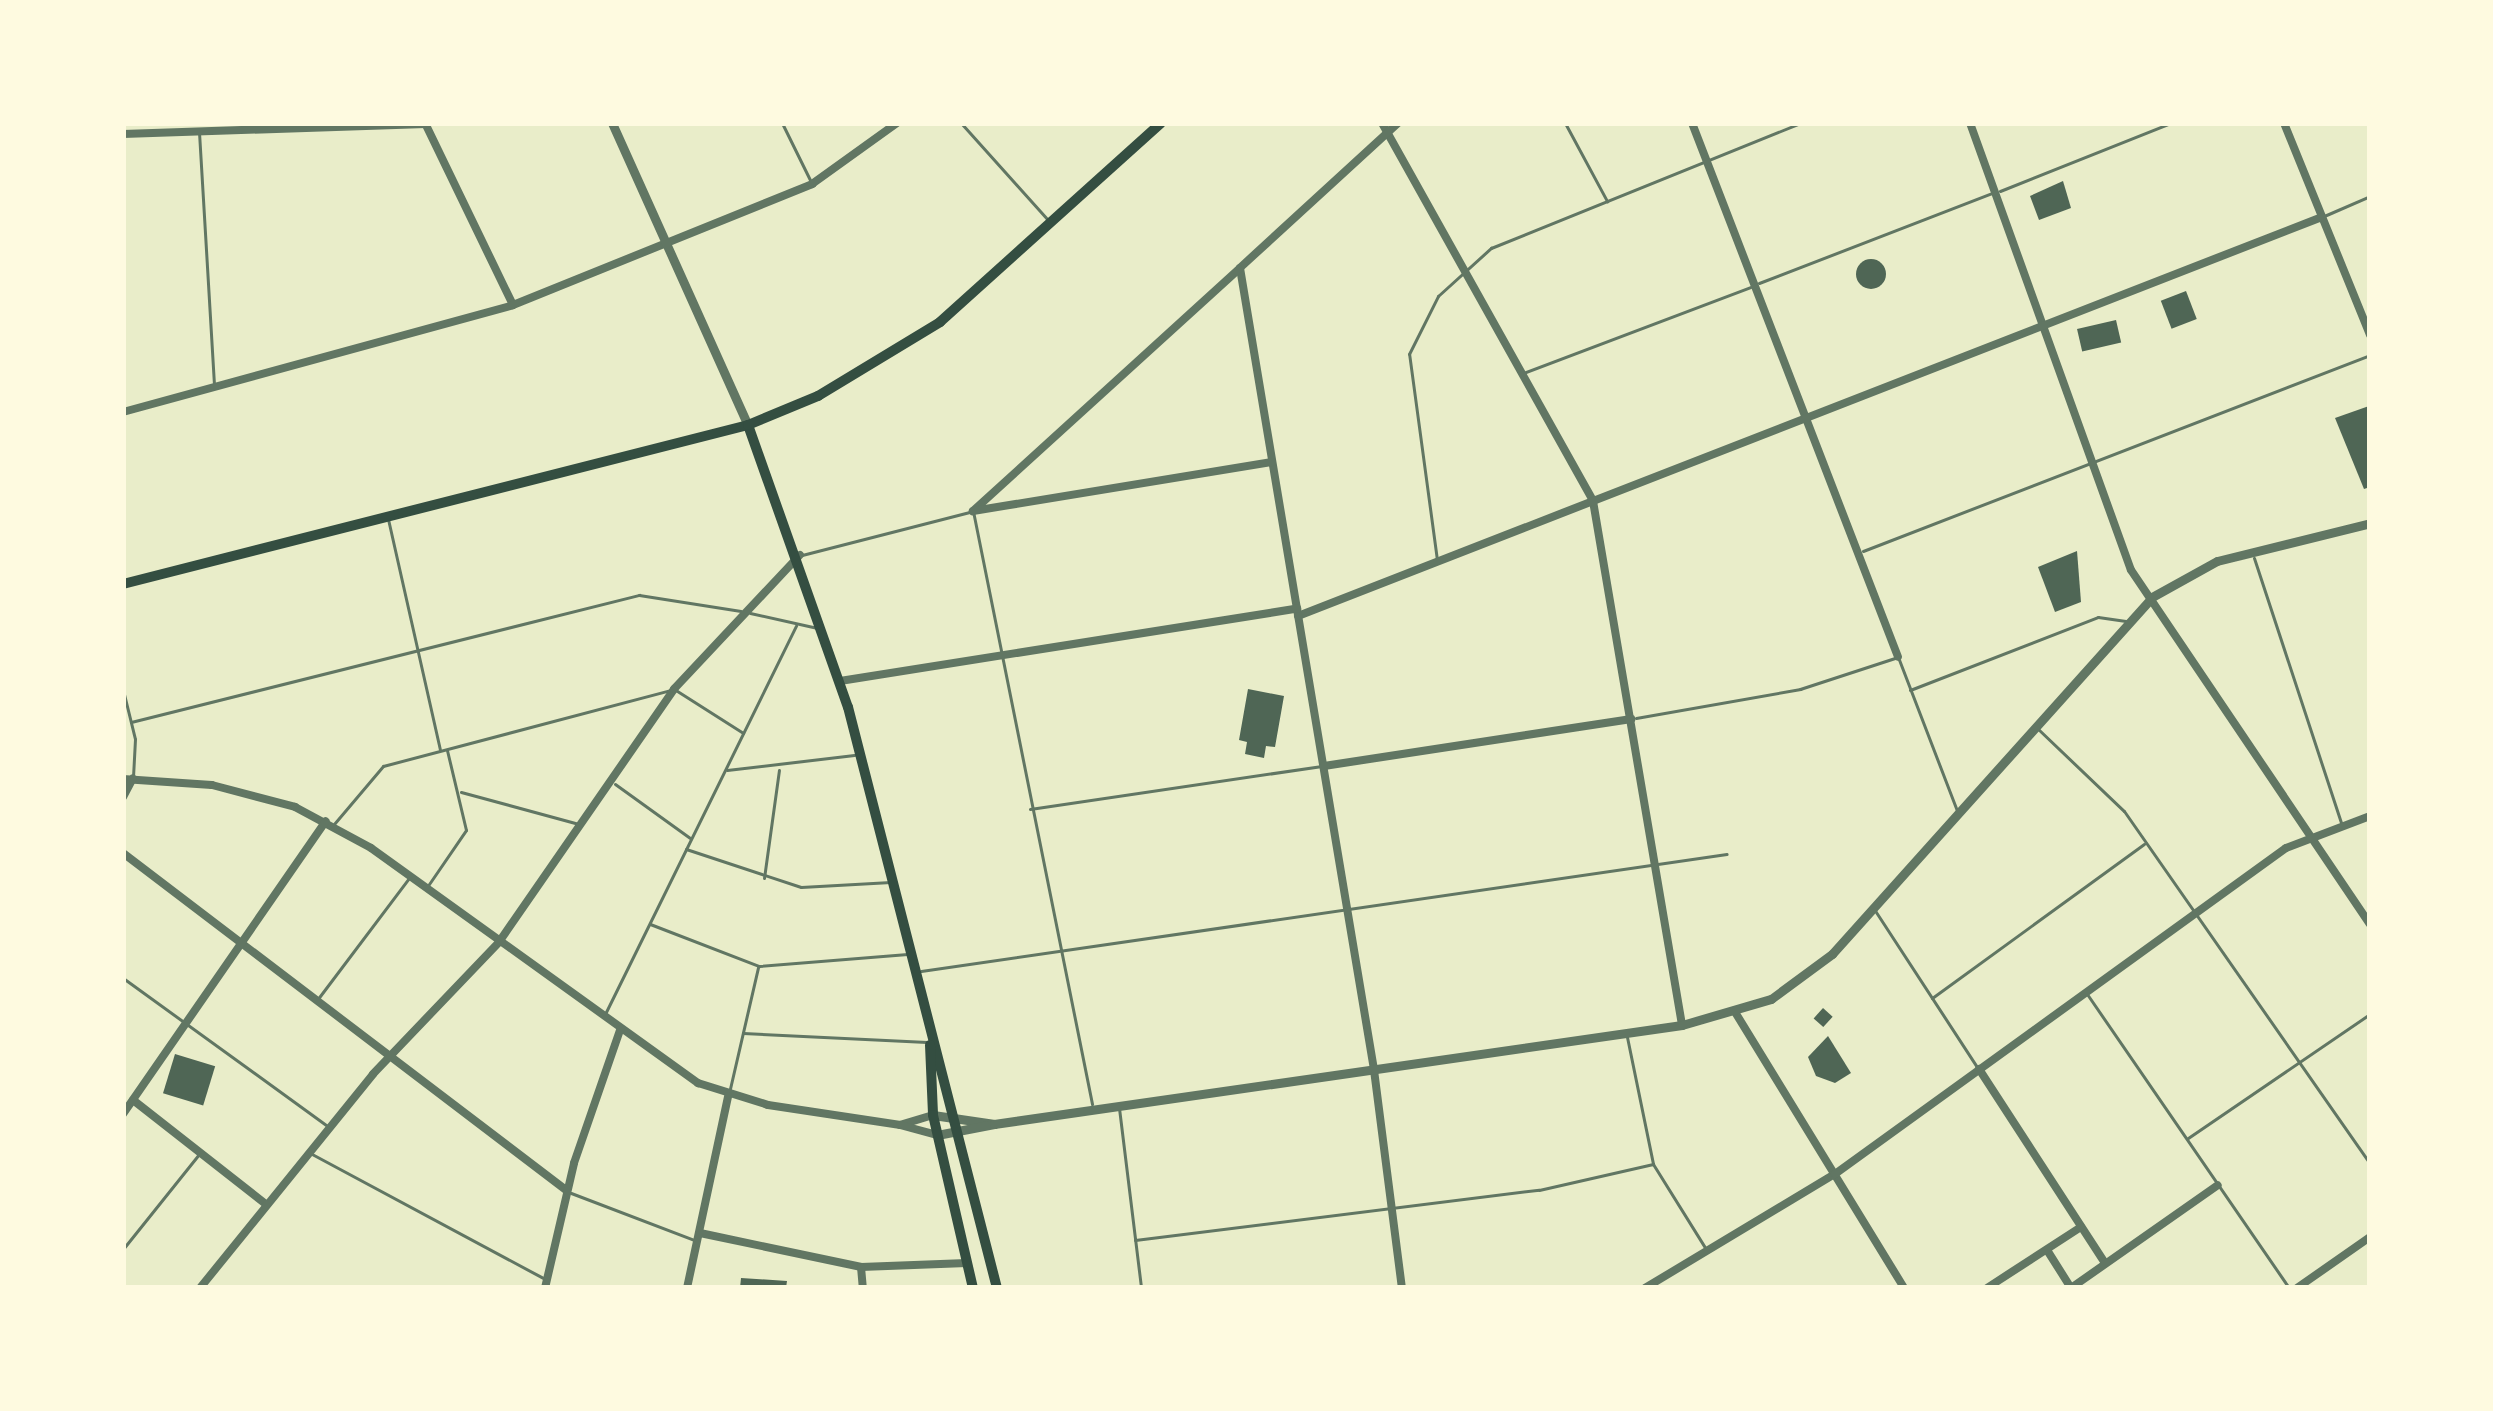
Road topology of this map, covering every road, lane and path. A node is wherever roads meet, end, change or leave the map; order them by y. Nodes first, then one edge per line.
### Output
1 (426, 123) edge
2 (612, 123) edge
3 (782, 123) edge
4 (897, 123) edge
5 (961, 123) edge
6 (1160, 123) edge
7 (1382, 123) edge
8 (1398, 123) edge
9 (1565, 123) edge
10 (1692, 123) edge
11 (1801, 123) edge
12 (1970, 123) edge
13 (2171, 123) edge
14 (2284, 123) edge
15 (199, 131) junction
16 (1387, 133) junction
17 (123, 134) edge
18 (1707, 161) junction
19 (812, 184) junction
20 (1995, 192) junction
21 (2370, 196) edge
22 (1607, 201) junction
23 (2322, 217) junction
24 (1051, 223) junction
25 (667, 246) junction
26 (1463, 266) junction
27 (1240, 268) junction
28 (1754, 285) junction
29 (513, 305) junction
30 (2042, 325) junction
31 (2370, 335) edge
32 (2370, 355) edge
33 (1523, 374) junction
34 (214, 387) junction
35 (123, 412) edge
36 (1804, 417) junction
37 (748, 425) junction
38 (2091, 460) junction
39 (1273, 462) junction
40 (1593, 501) junction
41 (973, 511) junction
42 (388, 517) junction
43 (2370, 523) edge
44 (2251, 550) junction
45 (1857, 553) junction
46 (800, 555) junction
47 (1437, 562) junction
48 (123, 584) edge
49 (2148, 601) junction
50 (747, 612) junction
51 (1298, 612) junction
52 (2127, 622) junction
53 (798, 624) junction
54 (825, 629) junction
55 (418, 650) junction
56 (1001, 650) junction
57 (1898, 657) junction
58 (840, 681) junction
59 (674, 689) junction
60 (123, 690) edge
61 (1910, 690) junction
62 (1631, 719) junction
63 (131, 722) junction
64 (2034, 726) junction
65 (743, 733) junction
66 (444, 750) junction
67 (861, 754) junction
68 (1323, 766) junction
69 (780, 768) junction
70 (725, 770) junction
71 (128, 778) edge
72 (612, 782) junction
73 (458, 791) junction
74 (123, 796) edge
75 (1030, 809) junction
76 (1958, 813) junction
77 (2370, 816) edge
78 (330, 823) junction
79 (2341, 823) junction
80 (581, 825) junction
81 (2309, 835) junction
82 (691, 839) junction
83 (2146, 842) junction
84 (686, 849) junction
85 (123, 853) edge
86 (1727, 854) dead end
87 (1655, 864) junction
88 (410, 877) junction
89 (764, 878) junction
90 (892, 882) junction
91 (426, 889) junction
92 (1873, 908) junction
93 (1348, 909) junction
94 (2195, 913) junction
95 (2370, 923) edge
96 (649, 924) junction
97 (499, 942) junction
98 (241, 944) junction
99 (1060, 951) junction
100 (910, 954) junction
101 (759, 966) junction
102 (914, 973) junction
103 (123, 979) edge
104 (2086, 992) junction
105 (1932, 998) junction
106 (316, 1002) junction
107 (1736, 1012) junction
108 (2370, 1014) edge
109 (603, 1017) junction
110 (185, 1024) junction
111 (1682, 1025) junction
112 (620, 1030) junction
113 (743, 1033) junction
114 (1626, 1034) junction
115 (930, 1042) junction
116 (388, 1057) junction
117 (2300, 1062) junction
118 (1374, 1070) junction
119 (1979, 1070) junction
120 (728, 1096) junction
121 (133, 1100) junction
122 (1118, 1106) junction
123 (1093, 1110) junction
124 (123, 1114) edge
125 (933, 1115) junction
126 (957, 1115) junction
127 (994, 1124) junction
128 (900, 1126) junction
129 (329, 1127) junction
130 (937, 1135) junction
131 (961, 1135) junction
132 (2187, 1139) junction
133 (200, 1152) junction
134 (309, 1153) junction
135 (2370, 1163) edge
136 (1653, 1164) junction
137 (1834, 1174) junction
138 (2218, 1185) junction
139 (566, 1190) junction
140 (267, 1205) junction
141 (1392, 1208) junction
142 (2082, 1227) junction
143 (699, 1237) junction
144 (2370, 1237) edge
145 (1135, 1240) junction
146 (123, 1250) edge
147 (2047, 1250) junction
148 (1707, 1251) junction
149 (967, 1263) junction
150 (2105, 1263) junction
151 (861, 1267) junction
152 (545, 1284) edge
153 (200, 1288) edge
154 (687, 1288) edge
155 (863, 1288) edge
156 (973, 1288) edge
157 (997, 1288) edge
158 (1142, 1288) edge
159 (1402, 1288) edge
160 (1645, 1288) edge
161 (1904, 1288) edge
162 (1987, 1288) edge
163 (2071, 1288) edge
164 (2293, 1288) edge

1 - 15 street
1 - 29 street
2 - 25 street
3 - 19 lane
4 - 19 street
5 - 24 lane
6 - 24 main road
7 - 16 street
8 - 16 street
9 - 22 lane
10 - 18 street
11 - 18 lane
12 - 20 street
13 - 20 lane
14 - 23 street
15 - 17 street
15 - 34 lane
16 - 26 street
16 - 27 street
18 - 22 lane
18 - 28 street
19 - 25 street
20 - 28 lane
20 - 30 street
21 - 23 lane
22 - 26 lane
23 - 30 street
23 - 31 street
24 - 37 main road
25 - 29 street
25 - 37 street
26 - 33 street
26 - 47 lane
27 - 39 street
27 - 41 street
28 - 33 lane
28 - 36 street
29 - 34 street
30 - 36 street
30 - 38 street
32 - 38 lane
33 - 40 street
34 - 35 street
36 - 40 street
36 - 45 street
37 - 42 main road
37 - 46 main road
38 - 45 lane
38 - 49 street
39 - 41 street
39 - 51 street
40 - 47 street
40 - 62 street
41 - 46 lane
41 - 56 lane
42 - 48 main road
42 - 55 lane
43 - 44 street
44 - 49 street
44 - 79 lane
45 - 57 street
46 - 50 street
46 - 54 main road
47 - 51 street
49 - 52 street
49 - 81 street
50 - 53 lane
50 - 55 lane
50 - 59 street
51 - 56 street
51 - 68 street
52 - 61 lane
52 - 64 street
53 - 54 lane
53 - 65 lane
54 - 58 main road
55 - 63 lane
55 - 66 lane
56 - 58 street
56 - 75 lane
57 - 61 lane
57 - 62 lane
58 - 67 main road
59 - 65 lane
59 - 66 lane
59 - 72 street
60 - 63 lane
61 - 76 lane
62 - 68 street
62 - 87 street
63 - 71 lane
64 - 76 street
64 - 83 lane
65 - 70 lane
66 - 73 lane
66 - 78 lane
67 - 69 lane
67 - 90 main road
68 - 75 lane
68 - 93 street
69 - 70 lane
69 - 89 lane
70 - 82 lane
71 - 74 street
71 - 78 street
72 - 80 street
72 - 82 lane
73 - 80 lane
73 - 91 lane
75 - 99 lane
76 - 92 street
77 - 79 street
78 - 88 street
78 - 98 street
79 - 81 street
80 - 97 street
81 - 94 street
81 - 95 street
82 - 84 lane
83 - 94 lane
83 - 105 lane
84 - 89 lane
84 - 96 lane
85 - 98 street
86 - 87 lane
87 - 93 lane
87 - 111 street
88 - 91 street
88 - 106 lane
89 - 90 lane
90 - 100 main road
91 - 97 street
92 - 105 lane
92 - 107 street
93 - 99 lane
93 - 118 street
94 - 104 street
94 - 117 lane
96 - 101 lane
96 - 109 lane
97 - 109 street
97 - 116 street
98 - 106 street
98 - 110 street
99 - 102 lane
99 - 123 lane
100 - 101 lane
100 - 102 main road
101 - 113 lane
102 - 115 main road
103 - 110 lane
104 - 119 street
104 - 132 lane
105 - 119 lane
106 - 116 street
107 - 111 street
107 - 137 street
108 - 117 lane
109 - 112 street
110 - 121 street
110 - 129 lane
111 - 114 street
112 - 120 street
112 - 139 street
113 - 115 lane
113 - 120 lane
114 - 118 street
114 - 136 lane
115 - 125 main road
115 - 126 main road
116 - 129 street
116 - 139 street
117 - 132 lane
117 - 135 lane
118 - 122 street
118 - 141 street
119 - 137 street
119 - 142 street
120 - 128 street
120 - 143 street
121 - 124 street
121 - 133 street
122 - 123 street
122 - 145 lane
123 - 127 street
125 - 126 street
125 - 128 street
125 - 130 main road
126 - 127 street
126 - 131 main road
127 - 131 street
128 - 130 street
129 - 134 street
130 - 131 street
130 - 149 main road
131 - 157 main road
132 - 138 lane
133 - 140 street
133 - 146 lane
134 - 140 street
134 - 152 lane
136 - 141 lane
136 - 148 lane
137 - 148 street
137 - 161 street
138 - 150 street
138 - 164 lane
139 - 143 lane
139 - 152 street
140 - 153 street
141 - 145 lane
141 - 159 street
142 - 147 street
142 - 150 street
143 - 151 street
143 - 154 street
144 - 164 street
145 - 158 lane
147 - 162 street
147 - 163 street
148 - 160 street
149 - 151 street
149 - 156 main road
150 - 163 street
151 - 155 street

